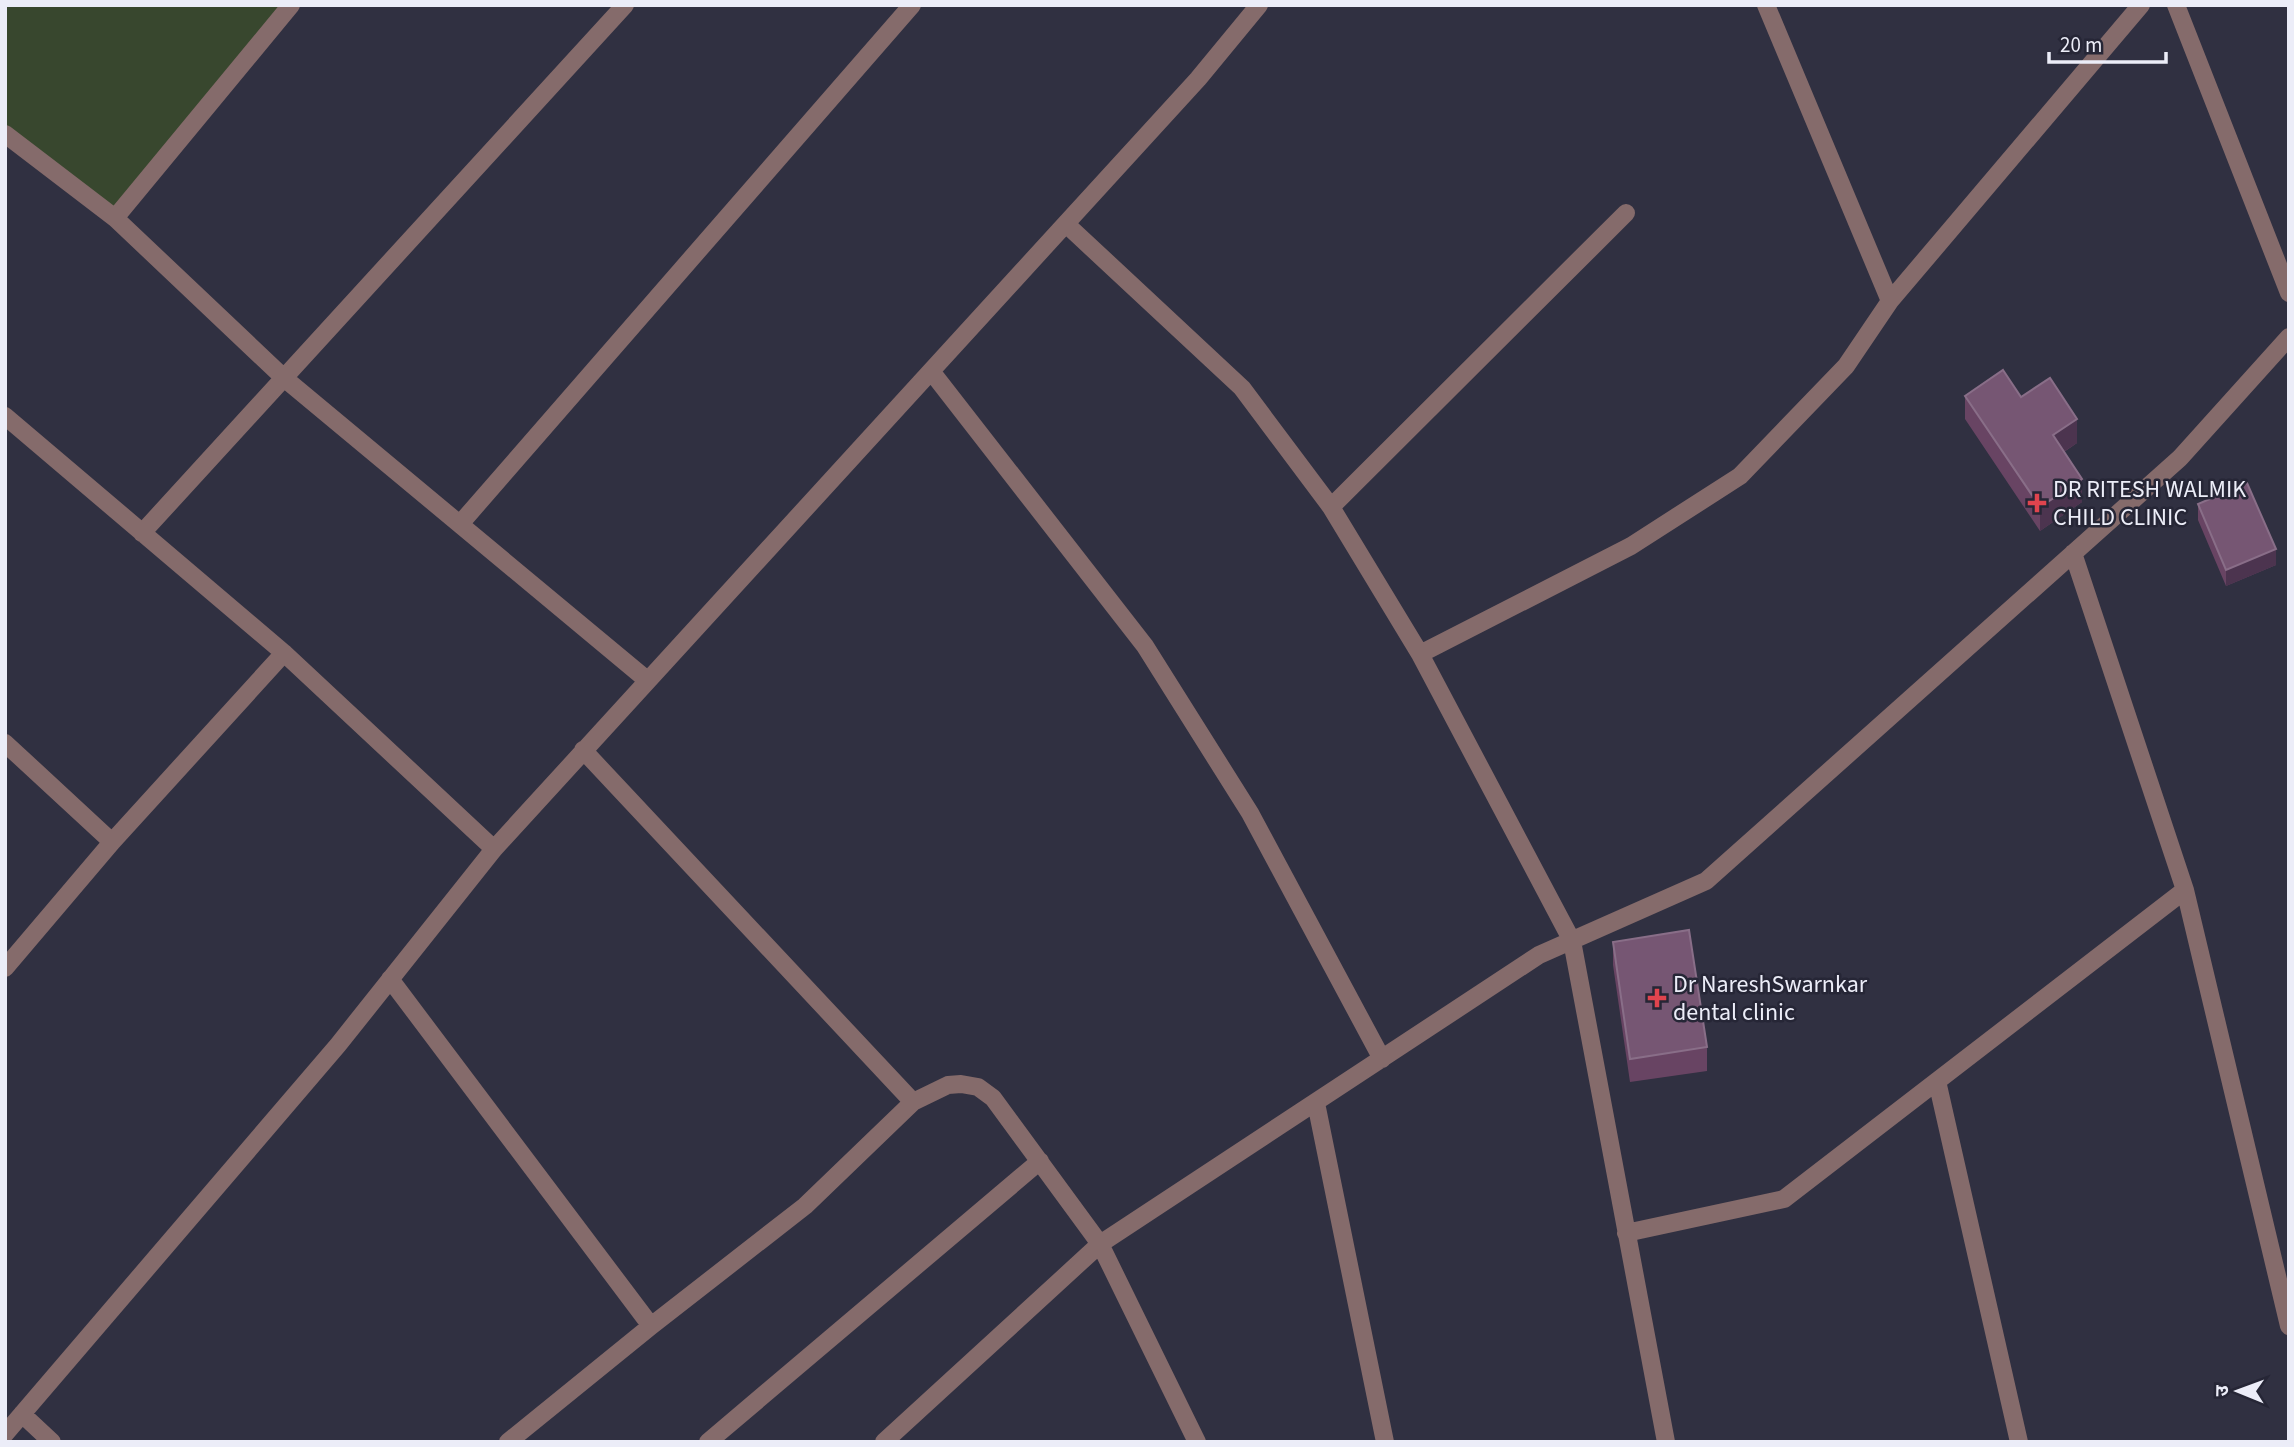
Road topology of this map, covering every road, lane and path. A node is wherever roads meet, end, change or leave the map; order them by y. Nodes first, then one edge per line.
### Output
1 (291, 5) edge
2 (625, 5) edge
3 (912, 5) edge
4 (1259, 5) edge
5 (1766, 5) edge
6 (2141, 5) edge
7 (2176, 5) edge
8 (5, 134) edge
9 (1626, 214) dead end
10 (115, 218) junction
11 (1066, 224) junction
12 (2289, 293) edge
13 (1890, 301) junction
14 (2289, 337) edge
15 (931, 371) junction
16 (284, 378) junction
17 (5, 416) edge
18 (1331, 507) junction
19 (460, 524) junction
20 (142, 533) junction
21 (2073, 553) junction
22 (284, 653) junction
23 (1420, 654) junction
24 (647, 680) junction
25 (5, 743) edge
26 (583, 750) junction
27 (112, 842) junction
28 (494, 849) junction
29 (2185, 890) junction
30 (1572, 941) junction
31 (5, 968) edge
32 (390, 979) junction
33 (1382, 1059) junction
34 (1937, 1081) junction
35 (913, 1102) junction
36 (1316, 1102) junction
37 (1040, 1161) junction
38 (1626, 1233) junction
39 (1100, 1244) junction
40 (651, 1326) junction
41 (2289, 1326) edge
42 (22, 1414) junction
43 (5, 1434) edge
44 (52, 1442) edge
45 (508, 1442) edge
46 (708, 1442) edge
47 (884, 1442) edge
48 (1197, 1442) edge
49 (1384, 1442) edge
50 (1666, 1442) edge
51 (2019, 1442) edge

1 - 10 street
2 - 16 street
3 - 19 street
4 - 11 street
5 - 13 street
6 - 13 street
7 - 12 street
8 - 10 street
9 - 18 street
10 - 16 street
11 - 15 street
11 - 18 street
13 - 23 street
14 - 21 street
15 - 24 street
15 - 33 street
16 - 19 street
16 - 20 street
17 - 20 street
18 - 23 street
19 - 24 street
20 - 22 street
21 - 29 street
21 - 30 street
22 - 27 street
22 - 28 street
23 - 30 street
24 - 26 street
25 - 27 street
26 - 28 street
26 - 35 street
27 - 31 street
28 - 32 street
29 - 34 street
29 - 41 street
30 - 33 street
30 - 38 street
32 - 40 street
32 - 42 street
33 - 36 street
34 - 38 street
34 - 51 street
35 - 37 street
35 - 40 street
36 - 39 street
36 - 49 street
37 - 39 street
37 - 46 street
38 - 50 street
39 - 47 street
39 - 48 street
40 - 45 street
42 - 43 street
42 - 44 street

